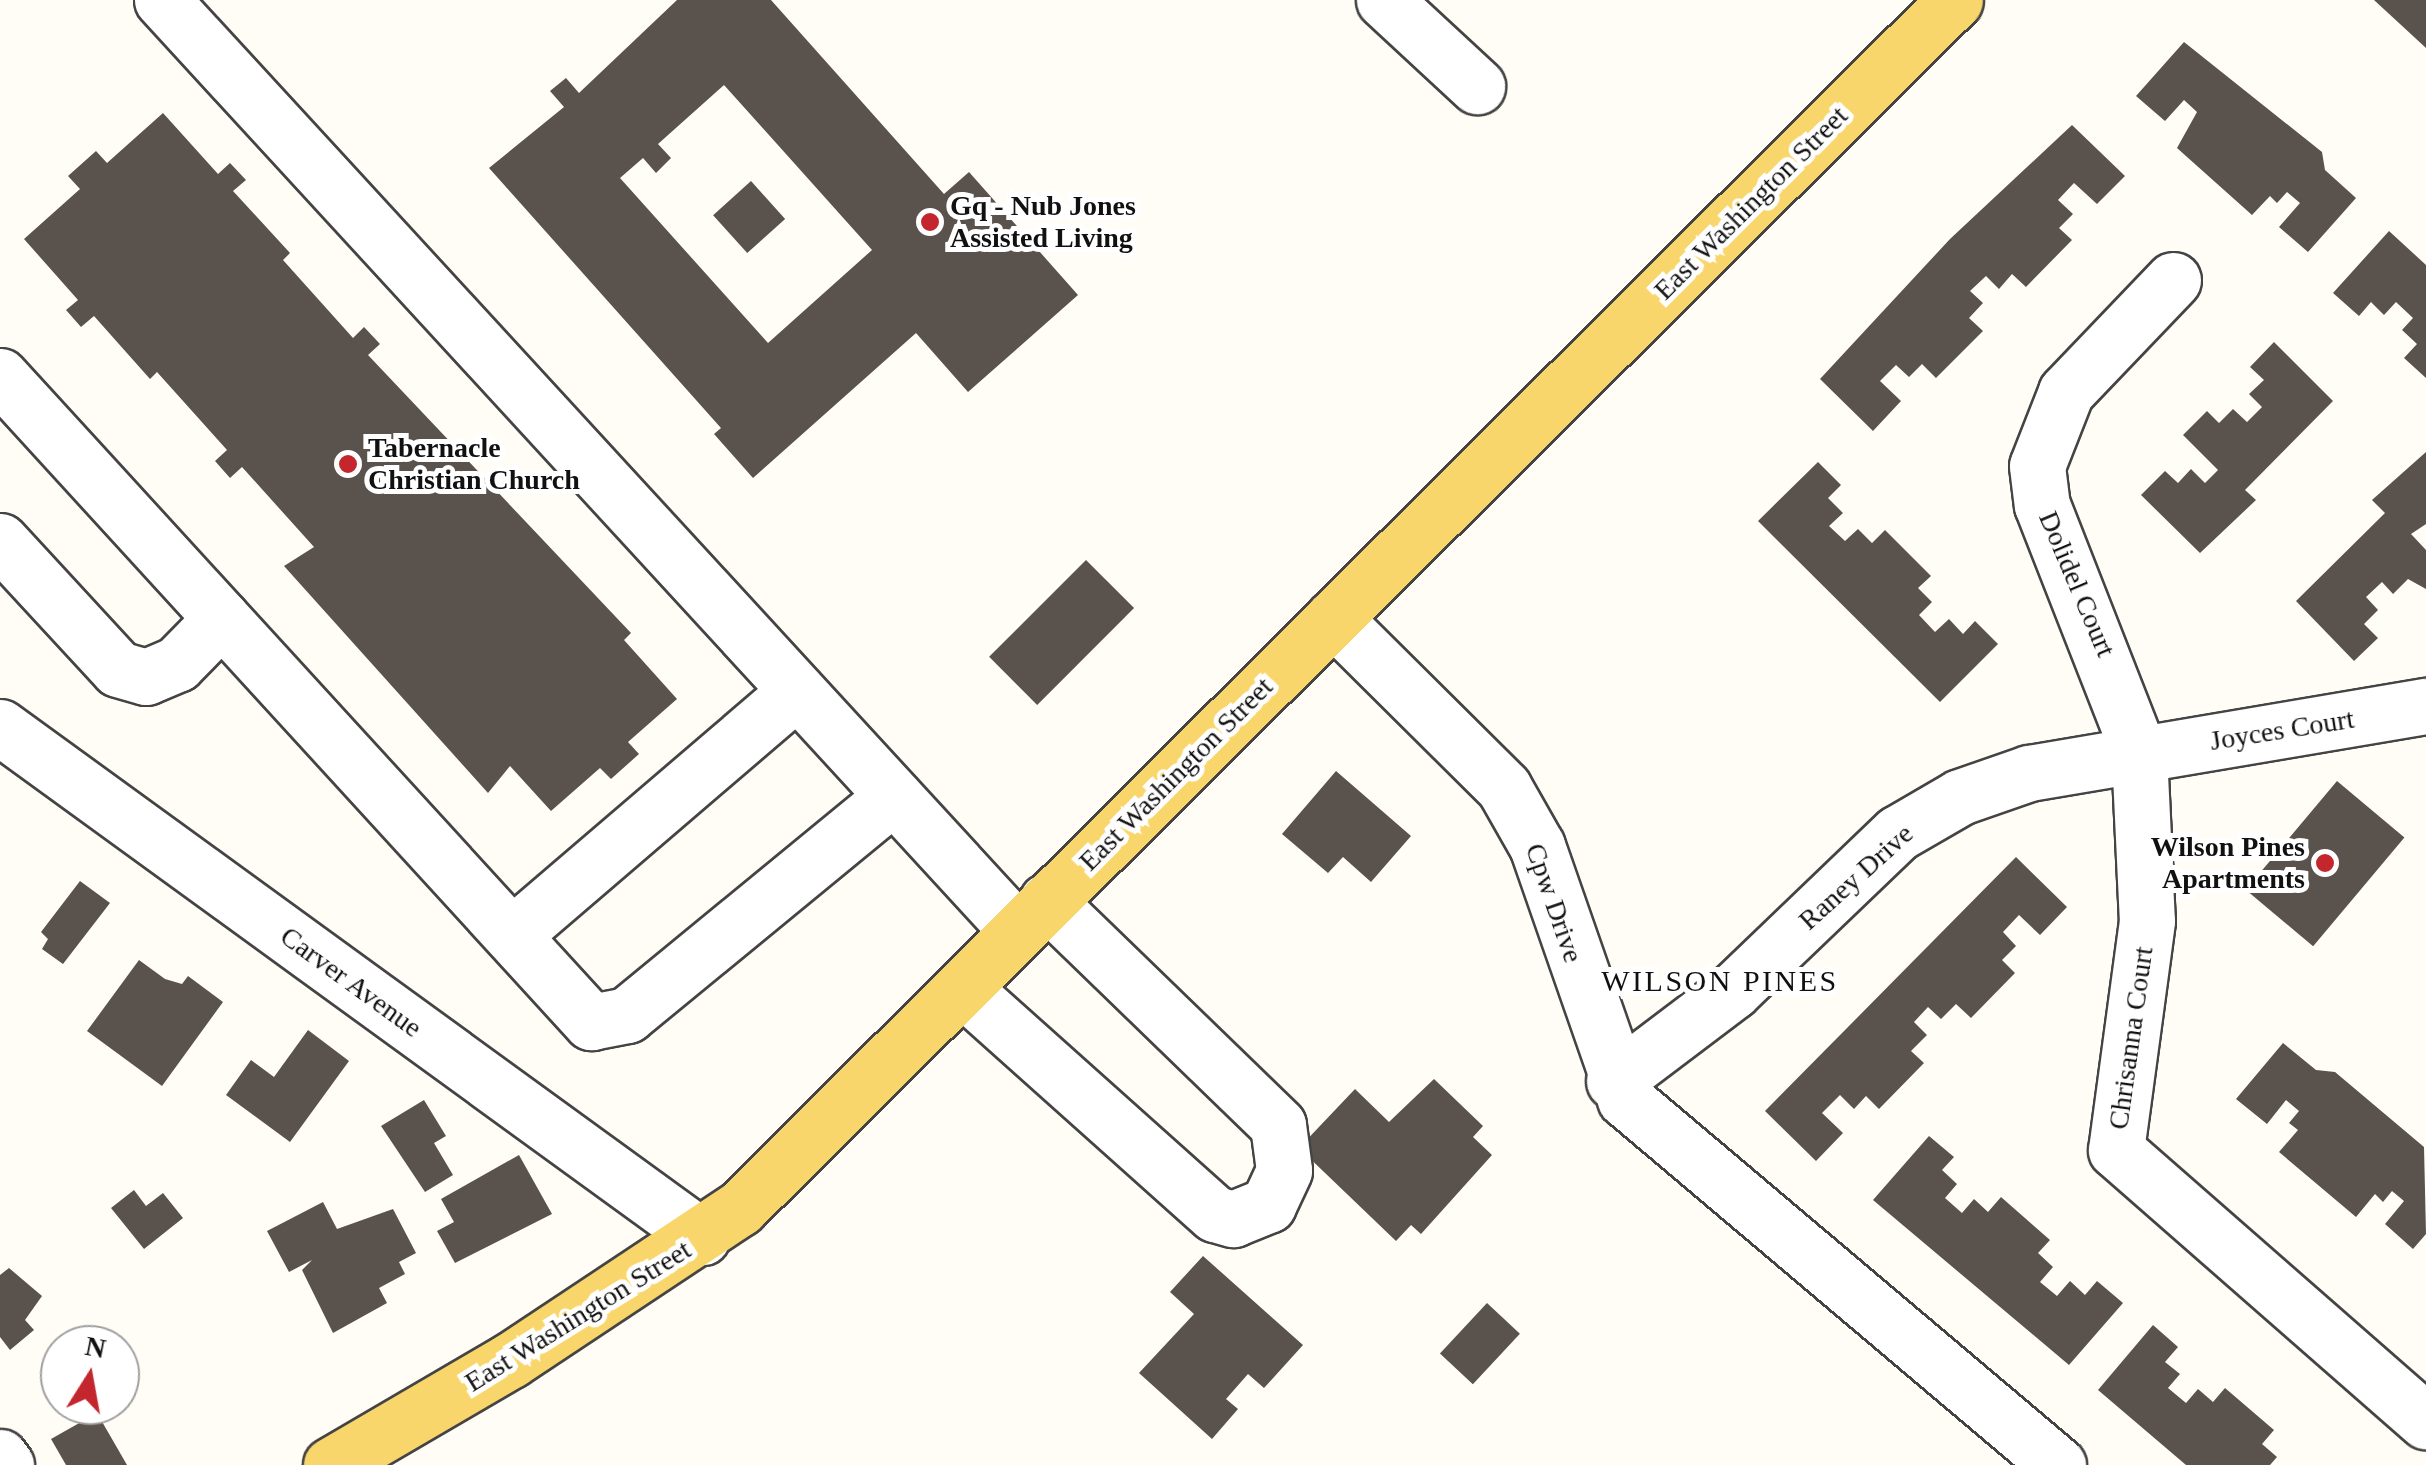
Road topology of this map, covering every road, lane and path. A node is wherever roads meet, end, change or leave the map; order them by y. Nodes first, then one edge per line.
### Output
1 (162, 0) edge
2 (1384, 0) edge
3 (1955, 0) edge
4 (1477, 86) dead end
5 (2173, 280) dead end
6 (0, 376) edge
7 (0, 541) edge
8 (222, 618) junction
9 (1334, 618) junction
10 (798, 691) junction
11 (2426, 706) edge
12 (0, 727) edge
13 (2139, 753) junction
14 (894, 796) junction
15 (1032, 916) junction
16 (512, 935) junction
17 (962, 988) junction
18 (1614, 1081) junction
19 (702, 1237) junction
20 (2426, 1421) edge
21 (0, 1457) edge
22 (6, 1465) edge
23 (331, 1465) edge
24 (2058, 1465) edge

1 - 10 street
2 - 4 street
3 - 9 main road, East Washington Street
5 - 13 street, Dolidel Court
6 - 8 street
7 - 8 street
8 - 16 street
9 - 15 main road, East Washington Street
9 - 18 street, Cpw Drive
10 - 14 street
10 - 16 street
11 - 13 street, Joyces Court
12 - 19 street, Carver Avenue
13 - 18 street, Raney Drive
13 - 20 street, Chrisanna Court
14 - 15 street
14 - 16 street
15 - 17 main road, East Washington Street
15 - 17 street
17 - 19 main road, East Washington Street
18 - 24 street
19 - 23 main road, East Washington Street
21 - 22 street

